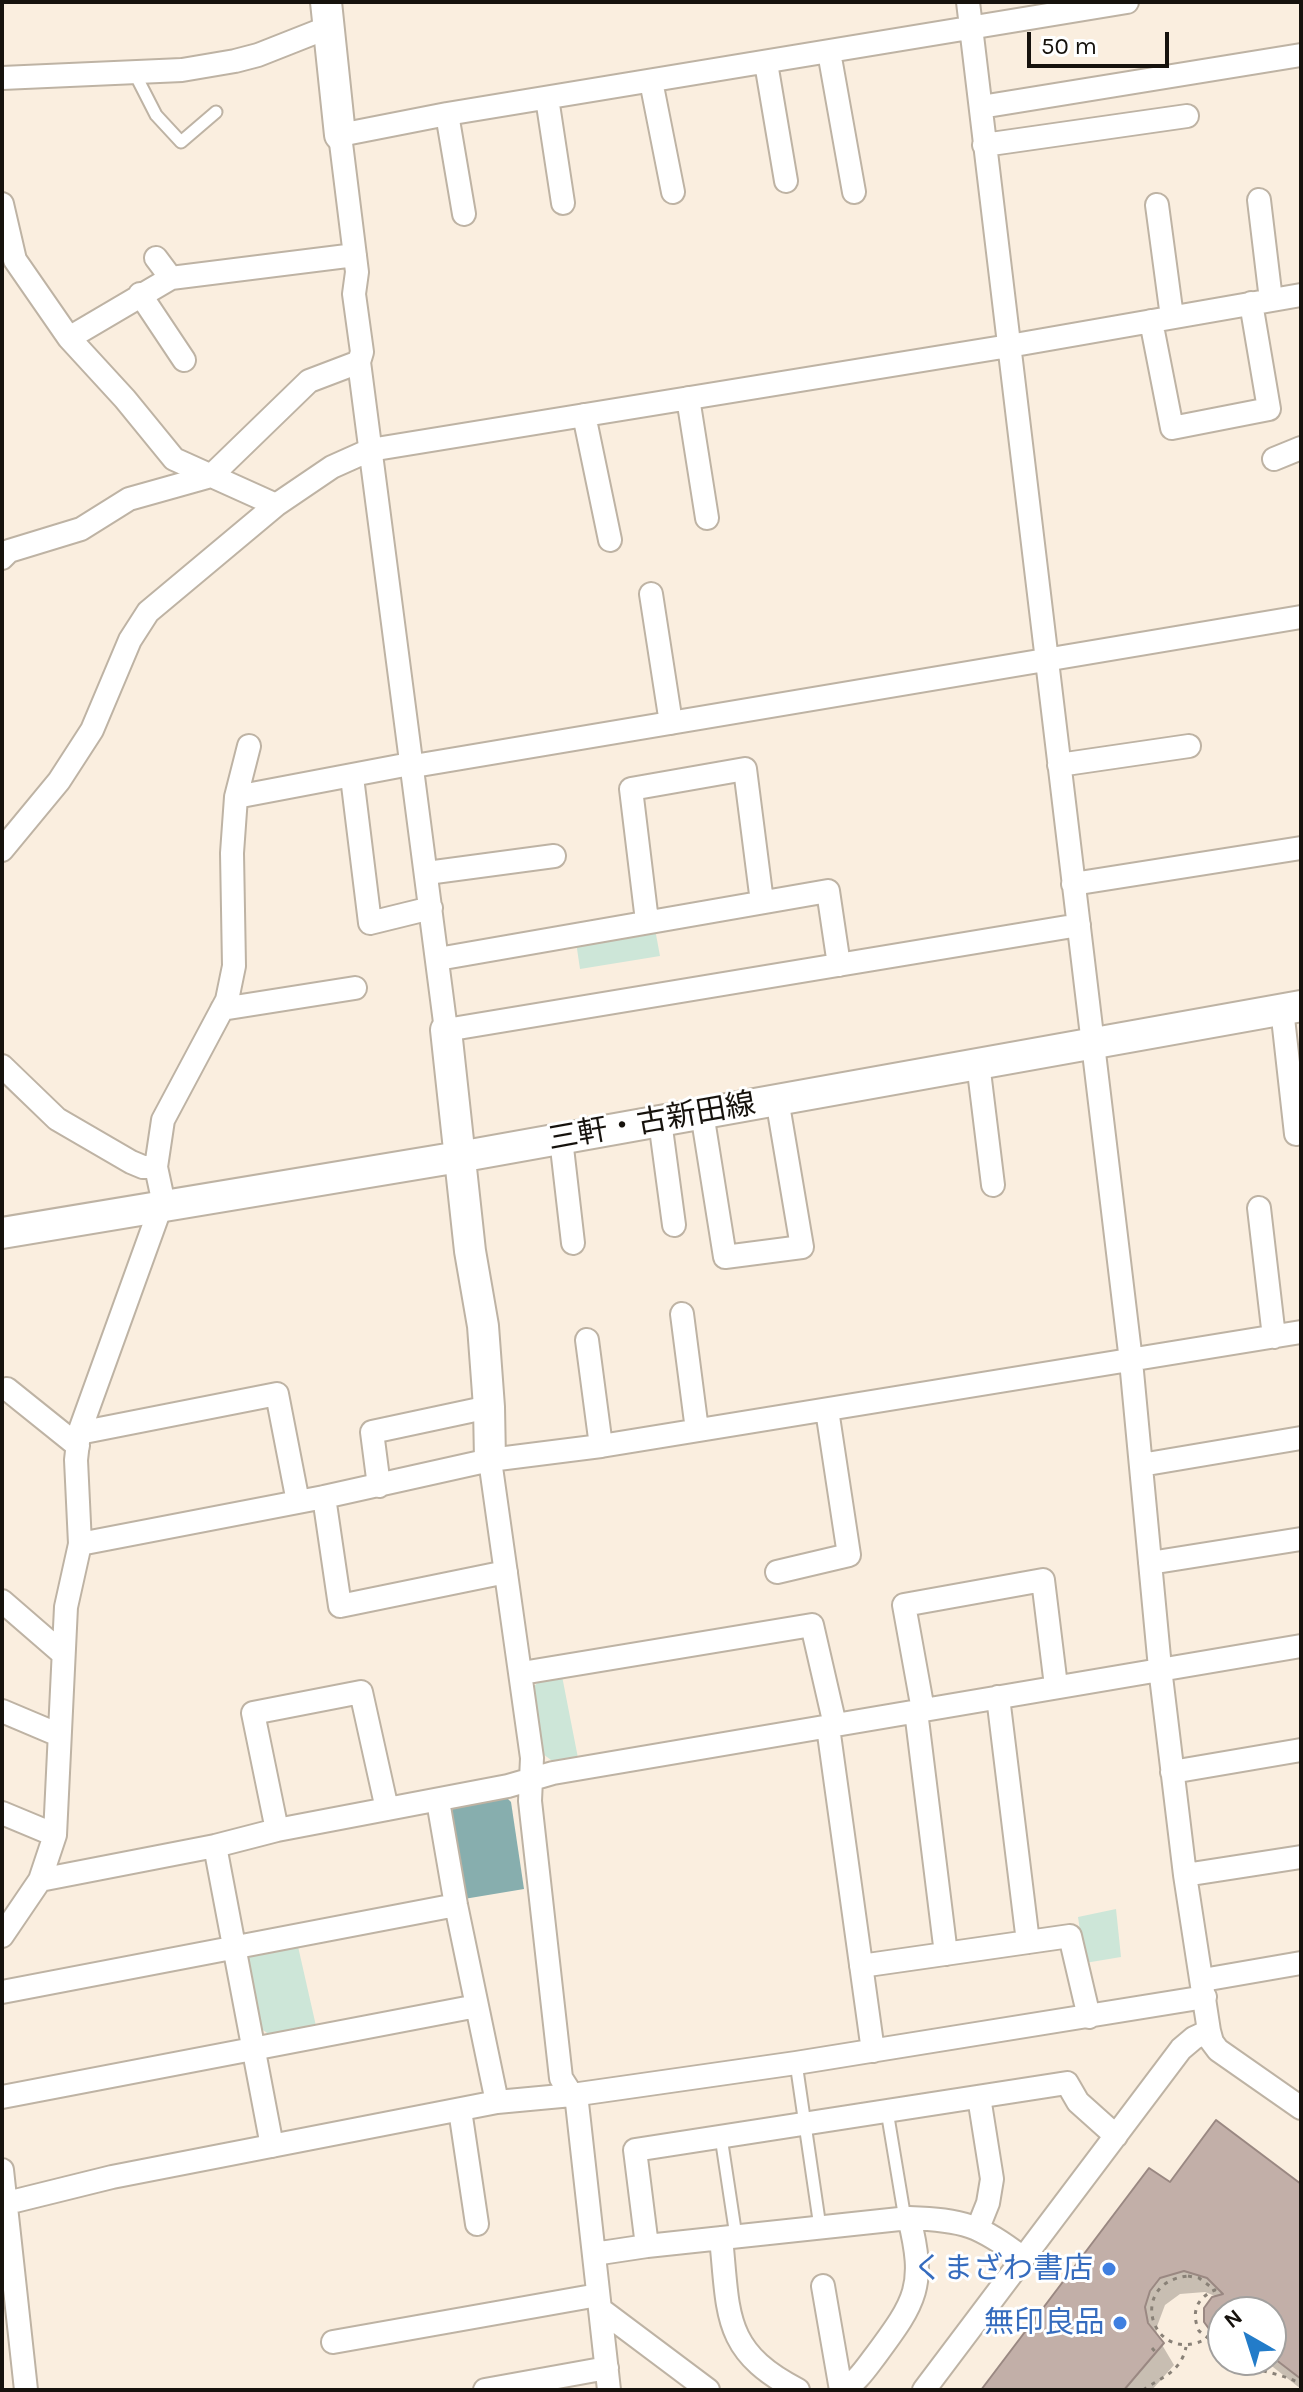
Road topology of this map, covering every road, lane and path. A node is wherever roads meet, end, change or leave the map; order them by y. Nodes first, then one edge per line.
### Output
1 (968, 2) edge
2 (1127, 2) edge
3 (328, 14) edge
4 (971, 29) junction
5 (829, 52) junction
6 (1301, 55) edge
7 (766, 63) junction
8 (134, 71) junction
9 (2, 78) edge
10 (651, 81) junction
11 (547, 98) junction
12 (981, 107) junction
13 (216, 112) dead end
14 (447, 114) junction
15 (1187, 116) dead end
16 (340, 135) junction
17 (984, 145) junction
18 (786, 181) dead end
19 (673, 192) dead end
20 (854, 192) dead end
21 (1259, 200) dead end
22 (563, 203) dead end
23 (2, 204) edge
24 (1157, 205) dead end
25 (464, 214) dead end
26 (355, 255) junction
27 (156, 258) dead end
28 (171, 278) junction
29 (140, 294) junction
30 (1301, 295) edge
31 (1261, 302) junction
32 (1162, 319) junction
33 (69, 338) junction
34 (1009, 346) junction
35 (184, 360) dead end
36 (359, 362) junction
37 (688, 398) junction
38 (584, 415) junction
39 (1301, 448) edge
40 (370, 450) junction
41 (1274, 459) dead end
42 (211, 476) junction
43 (276, 505) junction
44 (707, 518) dead end
45 (610, 540) dead end
46 (2, 558) edge
47 (651, 594) dead end
48 (1301, 617) edge
49 (1045, 658) junction
50 (671, 723) junction
51 (249, 746) dead end
52 (1189, 746) dead end
53 (410, 764) junction
54 (1059, 765) junction
55 (352, 777) junction
56 (236, 797) junction
57 (1301, 848) edge
58 (2, 850) edge
59 (554, 856) dead end
60 (427, 873) junction
61 (1073, 884) junction
62 (762, 902) junction
63 (431, 908) junction
64 (647, 921) junction
65 (1079, 925) junction
66 (438, 959) junction
67 (839, 965) junction
68 (355, 988) dead end
69 (1292, 1007) edge
70 (222, 1009) junction
71 (446, 1030) junction
72 (1092, 1043) junction
73 (978, 1063) junction
74 (2, 1066) edge
75 (777, 1099) junction
76 (702, 1113) junction
77 (660, 1121) junction
78 (1301, 1133) edge
79 (561, 1139) junction
80 (459, 1157) junction
81 (156, 1167) junction
82 (993, 1185) dead end
83 (161, 1206) junction
84 (1259, 1208) dead end
85 (674, 1225) dead end
86 (2, 1233) edge
87 (573, 1243) dead end
88 (682, 1314) dead end
89 (1301, 1332) edge
90 (1274, 1337) junction
91 (587, 1340) dead end
92 (1131, 1361) junction
93 (7, 1389) dead end
94 (489, 1407) junction
95 (827, 1410) junction
96 (697, 1430) junction
97 (1301, 1438) edge
98 (79, 1439) junction
99 (601, 1446) junction
100 (490, 1460) junction
101 (1141, 1465) junction
102 (379, 1486) junction
103 (324, 1497) junction
104 (298, 1502) junction
105 (1301, 1539) edge
106 (80, 1544) junction
107 (1150, 1563) junction
108 (506, 1572) junction
109 (777, 1572) dead end
110 (2, 1602) edge
111 (1301, 1646) edge
112 (62, 1653) junction
113 (1160, 1668) junction
114 (522, 1673) junction
115 (1056, 1686) junction
116 (998, 1697) junction
117 (919, 1710) junction
118 (2, 1711) edge
119 (832, 1726) junction
120 (59, 1735) junction
121 (1301, 1750) edge
122 (1172, 1772) junction
123 (531, 1780) junction
124 (438, 1801) junction
125 (387, 1809) junction
126 (2, 1813) edge
127 (277, 1830) junction
128 (55, 1835) junction
129 (215, 1846) junction
130 (1301, 1857) edge
131 (1185, 1875) junction
132 (40, 1880) junction
133 (456, 1905) junction
134 (10, 1907) edge
135 (2, 1936) edge
136 (1028, 1942) junction
137 (234, 1947) junction
138 (946, 1954) junction
139 (1301, 1963) edge
140 (861, 1966) junction
141 (1204, 1988) junction
142 (2, 1992) edge
143 (477, 2006) junction
144 (1089, 2017) junction
145 (1209, 2031) junction
146 (254, 2049) junction
147 (873, 2051) junction
148 (796, 2063) junction
149 (572, 2095) junction
150 (2, 2097) edge
151 (979, 2097) junction
152 (497, 2102) junction
153 (1301, 2108) edge
154 (460, 2110) junction
155 (887, 2111) junction
156 (806, 2124) junction
157 (1116, 2136) junction
158 (721, 2137) junction
159 (272, 2146) junction
160 (2, 2170) edge
161 (4, 2188) edge
162 (907, 2218) junction
163 (477, 2224) dead end
164 (820, 2227) junction
165 (978, 2228) junction
166 (728, 2237) junction
167 (647, 2246) junction
168 (594, 2254) junction
169 (1023, 2258) junction
170 (823, 2286) dead end
171 (599, 2302) junction
172 (1207, 2337) edge
173 (1207, 2338) edge
174 (333, 2342) dead end
175 (1186, 2346) junction
176 (1152, 2348) dead end
177 (1158, 2355) dead end
178 (608, 2379) edge
179 (26, 2390) edge
180 (485, 2390) edge
181 (708, 2390) edge
182 (798, 2390) edge
183 (841, 2390) edge
184 (924, 2390) edge
185 (1143, 2390) edge

1 - 4 street
2 - 4 street
3 - 8 street
3 - 16 street
4 - 5 street
4 - 12 street
5 - 7 street
5 - 20 street
6 - 12 street
7 - 10 street
7 - 18 street
8 - 9 street
8 - 13 lane
10 - 11 street
10 - 19 street
11 - 14 street
11 - 22 street
12 - 17 street
14 - 16 street
14 - 25 street
15 - 17 street
16 - 26 street
17 - 34 street
21 - 31 street
23 - 33 street
24 - 32 street
26 - 28 street
26 - 36 street
27 - 28 street
28 - 29 street
29 - 33 street
29 - 35 street
30 - 31 street
31 - 32 street
31 - 32 street
32 - 34 street
33 - 42 street
34 - 37 street
34 - 49 street
36 - 40 street
36 - 42 street
37 - 38 street
37 - 44 street
38 - 40 street
38 - 45 street
39 - 41 street
40 - 43 street
40 - 53 street
42 - 43 street
42 - 46 street
43 - 58 street
47 - 50 street
48 - 49 street
49 - 50 street
49 - 54 street
50 - 53 street
51 - 56 street
52 - 54 street
53 - 55 street
53 - 60 street
54 - 61 street
55 - 56 street
55 - 63 street
56 - 70 street
57 - 61 street
59 - 60 street
60 - 63 street
61 - 65 street
62 - 64 street
62 - 64 street
62 - 67 street
63 - 66 street
64 - 66 street
65 - 67 street
65 - 72 street
66 - 71 street
67 - 71 street
68 - 70 street
69 - 72 street, 三軒・古新田線
69 - 78 street
70 - 81 street
71 - 80 street
72 - 73 street, 三軒・古新田線
72 - 92 street
73 - 75 street, 三軒・古新田線
73 - 82 street
74 - 81 street
75 - 76 street, 三軒・古新田線
75 - 76 street
76 - 77 street, 三軒・古新田線
77 - 79 street, 三軒・古新田線
77 - 85 street
79 - 80 street, 三軒・古新田線
79 - 87 street
80 - 83 street, 三軒・古新田線
80 - 94 street
81 - 83 street
83 - 86 street, 三軒・古新田線
83 - 98 street
84 - 90 street
88 - 96 street
89 - 90 street
90 - 92 street
91 - 99 street
92 - 95 street
92 - 101 street
93 - 98 street
94 - 100 street
94 - 102 street
95 - 96 street
95 - 109 street
96 - 99 street
97 - 101 street
98 - 104 street
98 - 106 street
99 - 100 street
100 - 102 street
100 - 108 street
101 - 107 street
102 - 103 street
103 - 104 street
103 - 108 street
104 - 106 street
105 - 107 street
106 - 112 street
107 - 113 street
108 - 114 street
110 - 112 street
111 - 113 street
112 - 120 street
113 - 115 street
113 - 122 street
114 - 119 street
114 - 123 street
115 - 116 street
115 - 117 street
116 - 117 street
116 - 136 street
117 - 119 street
117 - 138 street
118 - 120 street
119 - 123 street
119 - 140 street
120 - 128 street
121 - 122 street
122 - 131 street
123 - 124 street
123 - 149 street
124 - 125 street
124 - 133 street
125 - 127 street
125 - 127 street
126 - 128 street
127 - 129 street
128 - 132 street
129 - 132 street
129 - 137 street
130 - 131 street
131 - 141 street
132 - 134 street
133 - 137 street
133 - 143 street
134 - 135 street
136 - 138 street
136 - 144 street
137 - 142 street
137 - 146 street
138 - 140 street
139 - 141 street
140 - 147 street
141 - 144 street
141 - 145 street
143 - 146 street
143 - 152 street
144 - 147 street
145 - 153 street
145 - 157 street
146 - 150 street
146 - 159 street
147 - 148 street
148 - 149 street
148 - 156 lane
149 - 152 street
149 - 168 street
151 - 155 street
151 - 157 street
151 - 165 street
152 - 154 street
154 - 159 street
154 - 163 street
155 - 156 street
155 - 162 lane
156 - 158 street
156 - 164 lane
157 - 169 street
158 - 166 lane
158 - 167 street
159 - 161 street
160 - 161 street
161 - 179 street
162 - 164 street
162 - 165 street
162 - 183 street
164 - 166 street
165 - 169 street
166 - 167 street
166 - 182 street
167 - 168 street
168 - 171 street
169 - 184 street
170 - 183 street
171 - 174 street
171 - 178 street
171 - 181 street
172 - 175 path
173 - 175 path
175 - 185 path
176 - 177 path
178 - 180 street

